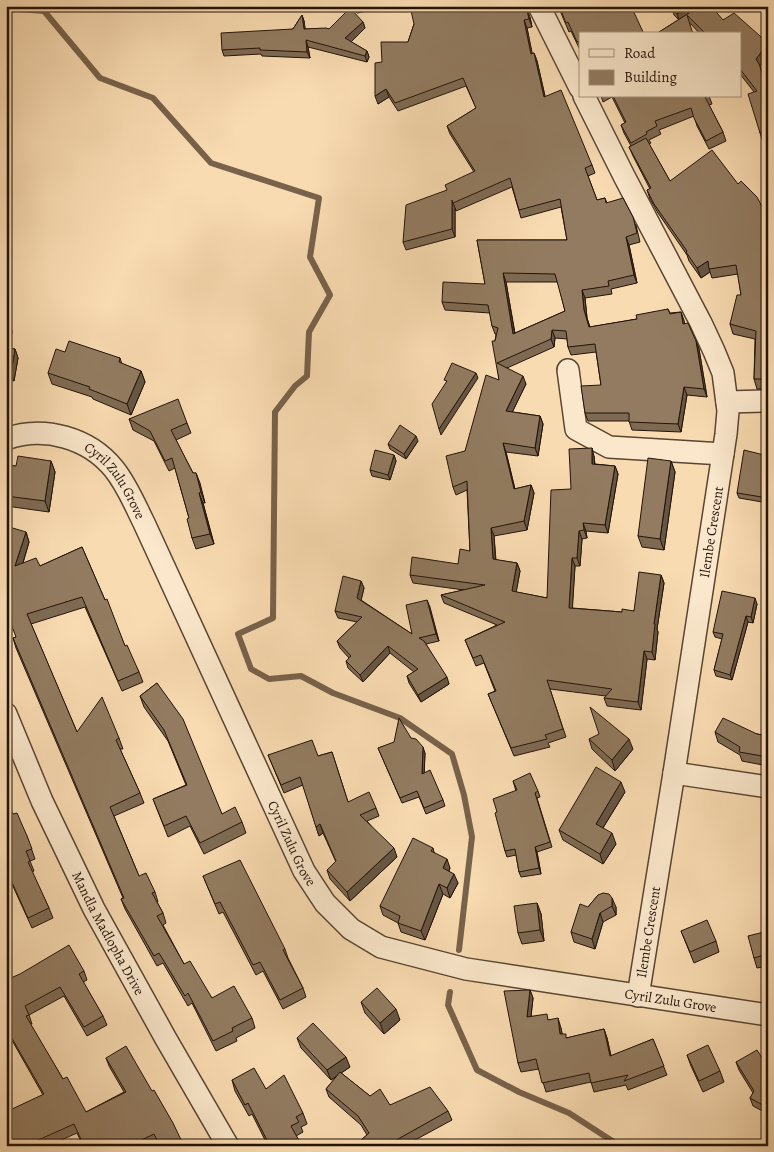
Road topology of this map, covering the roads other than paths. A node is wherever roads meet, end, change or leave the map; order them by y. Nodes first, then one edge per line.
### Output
1 (539, 6) edge
2 (579, 86) edge
3 (585, 98) edge
4 (568, 370) dead end
5 (768, 401) edge
6 (727, 402) junction
7 (6, 439) edge
8 (722, 454) junction
9 (6, 714) edge
10 (674, 773) junction
11 (768, 787) edge
12 (638, 996) junction
13 (768, 1015) edge
14 (228, 1146) edge

1 - 2 street
3 - 6 street, Ilembe Crescent
4 - 8 street
5 - 6 street
6 - 8 street, Ilembe Crescent
7 - 12 street, Cyril Zulu Grove
8 - 10 street, Ilembe Crescent
9 - 14 street, Mandla Madlopha Drive
10 - 11 street
10 - 12 street, Ilembe Crescent
12 - 13 street, Cyril Zulu Grove

